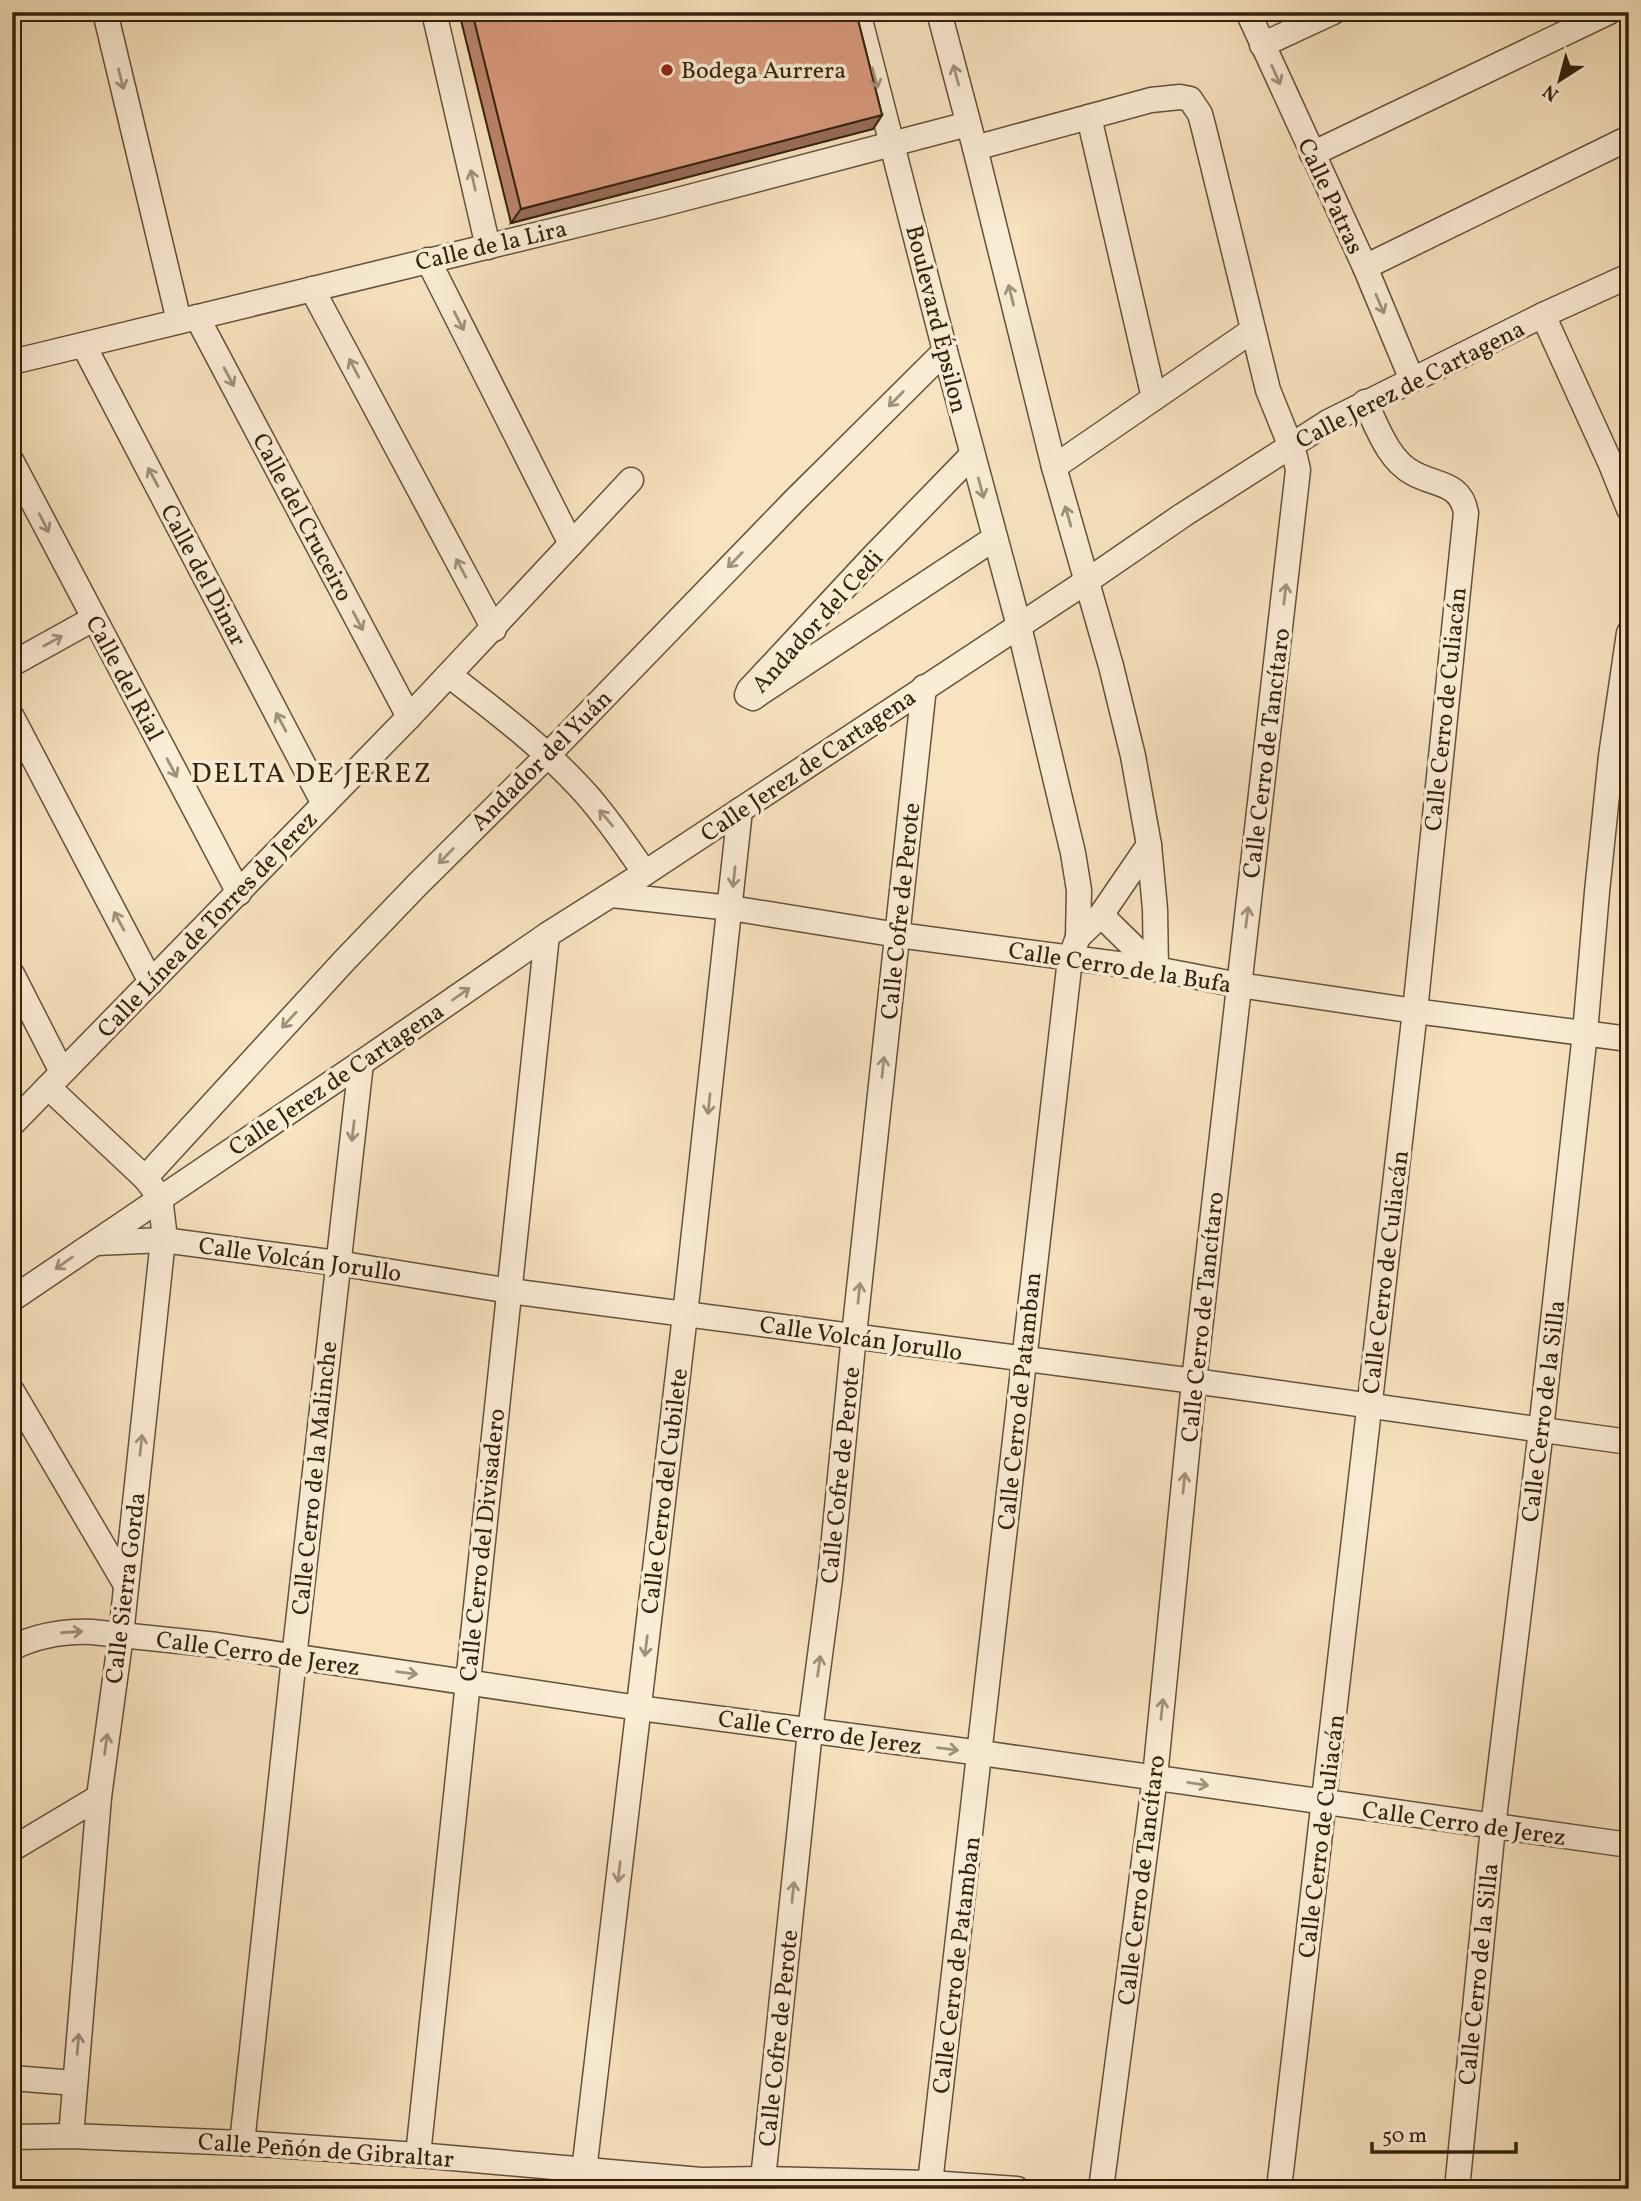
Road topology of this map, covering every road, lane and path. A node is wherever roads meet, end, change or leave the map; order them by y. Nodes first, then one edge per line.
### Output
1 (105, 12) edge
2 (434, 12) edge
3 (858, 12) edge
4 (939, 12) edge
5 (1248, 12) edge
6 (1334, 12) edge
7 (1609, 12) edge
8 (1262, 45) junction
9 (1190, 99) joint
10 (1088, 117) junction
11 (972, 136) junction
12 (1629, 138) edge
13 (893, 145) junction
14 (1312, 154) junction
15 (488, 247) junction
16 (428, 260) junction
17 (1365, 267) junction
18 (1629, 276) edge
19 (312, 289) junction
20 (1543, 315) junction
21 (188, 319) junction
22 (1253, 330) junction
23 (84, 346) junction
24 (945, 351) junction
25 (12, 362) edge
26 (1412, 380) junction
27 (1154, 398) junction
28 (1364, 402) junction
29 (1290, 446) junction
30 (972, 455) junction
31 (12, 462) edge
32 (1054, 467) junction
33 (631, 480) dead end
34 (1629, 509) edge
35 (995, 538) junction
36 (571, 544) junction
37 (1087, 581) junction
38 (93, 618) junction
39 (1019, 626) junction
40 (494, 629) junction
41 (1629, 633) edge
42 (12, 664) edge
43 (449, 675) junction
44 (924, 687) junction
45 (12, 717) edge
46 (409, 717) junction
47 (547, 756) junction
48 (324, 804) junction
49 (740, 810) junction
50 (1149, 845) junction
51 (645, 873) junction
52 (239, 893) junction
53 (612, 895) junction
54 (731, 908) junction
55 (1101, 915) junction
56 (547, 934) junction
57 (898, 935) junction
58 (1074, 948) junction
59 (1156, 970) junction
60 (12, 974) edge
61 (151, 982) junction
62 (1239, 985) junction
63 (1415, 1011) junction
64 (1586, 1032) junction
65 (1629, 1038) edge
66 (361, 1063) junction
67 (55, 1079) junction
68 (12, 1124) edge
69 (153, 1188) junction
70 (163, 1240) junction
71 (94, 1243) junction
72 (337, 1263) junction
73 (510, 1291) junction
74 (12, 1298) edge
75 (685, 1315) junction
76 (854, 1335) junction
77 (1023, 1360) junction
78 (1194, 1381) junction
79 (12, 1391) edge
80 (1369, 1405) junction
81 (1541, 1430) junction
82 (1629, 1442) edge
83 (127, 1585) junction
84 (121, 1635) junction
85 (12, 1648) edge
86 (294, 1658) junction
87 (467, 1681) junction
88 (639, 1708) junction
89 (810, 1731) junction
90 (981, 1753) junction
91 (1155, 1777) junction
92 (99, 1797) junction
93 (1325, 1803) junction
94 (1493, 1827) junction
95 (1629, 1845) edge
96 (12, 1849) edge
97 (12, 2078) edge
98 (75, 2083) junction
99 (71, 2136) junction
100 (12, 2137) edge
101 (242, 2143) junction
102 (418, 2155) junction
103 (584, 2171) junction
104 (763, 2179) junction
105 (930, 2183) junction
106 (1017, 2189) edge
107 (1101, 2189) edge
108 (1279, 2189) edge
109 (1457, 2189) edge

1 -> 21 street, Calle del Cruceiro
15 -> 2 street
3 -> 13 street, Boulevard Épsilon
11 -> 4 street
5 - 8 street, Calle Patras
6 - 8 street
7 - 14 street
8 -> 14 street, Calle Patras
9 - 10 street, Calle de la Lira
9 - 22 street, Calle Cerro de Tancítaro
10 - 11 street, Calle de la Lira
10 - 27 street
11 - 13 street, Calle de la Lira
32 -> 11 street
12 - 17 street
13 - 15 street, Calle de la Lira
13 - 24 street, Boulevard Épsilon
14 - 17 street, Calle Patras
15 - 16 street, Calle de la Lira
16 - 19 street, Calle de la Lira
16 -> 36 street
17 -> 26 street, Calle Patras
18 - 20 street, Calle Jerez de Cartagena
19 - 21 street, Calle de la Lira
40 -> 19 street
20 - 26 street, Calle Jerez de Cartagena
20 - 34 street
21 - 23 street, Calle de la Lira
21 -> 46 street, Calle del Cruceiro
22 - 27 street
22 - 29 street, Calle Cerro de Tancítaro
23 - 25 street, Calle de la Lira
48 -> 23 street, Calle del Dinar
24 - 30 street, Boulevard Épsilon
24 -> 47 street, Andador del Yuán
26 - 28 street, Calle Jerez de Cartagena
27 - 32 street
28 - 29 street, Calle Jerez de Cartagena
28 - 63 street, Calle Cerro de Culiacán
29 - 37 street, Calle Jerez de Cartagena
62 -> 29 street, Calle Cerro de Tancítaro
30 -> 35 street, Boulevard Épsilon
30 - 35 street, Andador del Cedi
31 -> 38 street, Calle del Rial
37 -> 32 street
33 - 36 street, Calle Línea de Torres de Jerez
35 - 39 street, Boulevard Épsilon
36 - 40 street, Calle Línea de Torres de Jerez
37 - 39 street, Calle Jerez de Cartagena
37 - 50 street
42 -> 38 street
38 -> 52 street, Calle del Rial
39 - 44 street, Calle Jerez de Cartagena
39 - 58 street, Calle Cerro de Patamban
40 - 43 street, Calle Línea de Torres de Jerez
41 - 64 street, Calle Cerro de la Silla
43 - 46 street, Calle Línea de Torres de Jerez
43 - 47 street
44 - 49 street, Calle Jerez de Cartagena
44 - 57 street, Calle Cofre de Perote
61 -> 45 street
46 - 48 street, Calle Línea de Torres de Jerez
51 -> 47 street
47 -> 69 street, Andador del Yuán
48 - 52 street, Calle Línea de Torres de Jerez
49 - 51 street, Calle Jerez de Cartagena
49 -> 54 street, Calle Cerro del Cubilete
50 - 55 street
50 - 59 street
51 - 53 street, Calle Jerez de Cartagena
52 - 61 street, Calle Línea de Torres de Jerez
53 - 54 street, Calle Cerro de la Bufa
53 - 56 street, Calle Jerez de Cartagena
54 - 57 street, Calle Cerro de la Bufa
54 -> 75 street, Calle Cerro del Cubilete
55 - 58 street
55 - 59 street
66 -> 56 street, Calle Jerez de Cartagena
56 - 73 street, Calle Cerro del Divisadero
57 - 58 street, Calle Cerro de la Bufa
76 -> 57 street, Calle Cofre de Perote
58 - 59 street, Calle Cerro de la Bufa
58 - 77 street, Calle Cerro de Patamban
59 - 62 street, Calle Cerro de la Bufa
60 - 67 street
61 - 67 street, Calle Línea de Torres de Jerez
62 - 63 street, Calle Cerro de la Bufa
62 - 78 street, Calle Cerro de Tancítaro
63 - 64 street, Calle Cerro de la Bufa
63 - 80 street, Calle Cerro de Culiacán
64 - 65 street, Calle Cerro de la Bufa
64 - 81 street, Calle Cerro de la Silla
66 - 69 street, Calle Jerez de Cartagena
66 -> 72 street, Calle Cerro de la Malinche
67 - 68 street, Calle Línea de Torres de Jerez
67 - 69 street
69 - 70 street, Calle Sierra Gorda
69 - 71 street, Calle Jerez de Cartagena
70 - 71 street, Calle Volcán Jorullo
70 - 72 street, Calle Volcán Jorullo
83 -> 70 street, Calle Sierra Gorda
71 -> 74 street, Calle Jerez de Cartagena
72 - 73 street, Calle Volcán Jorullo
72 - 86 street, Calle Cerro de la Malinche
73 - 75 street, Calle Volcán Jorullo
73 - 87 street, Calle Cerro del Divisadero
75 - 76 street, Calle Volcán Jorullo
75 -> 88 street, Calle Cerro del Cubilete
76 - 77 street, Calle Volcán Jorullo
89 -> 76 street, Calle Cofre de Perote
77 - 78 street, Calle Volcán Jorullo
77 - 90 street, Calle Cerro de Patamban
78 - 80 street, Calle Volcán Jorullo
91 -> 78 street, Calle Cerro de Tancítaro
79 - 83 street
80 - 81 street, Calle Volcán Jorullo
80 - 93 street, Calle Cerro de Culiacán
81 - 82 street, Calle Volcán Jorullo
81 - 94 street, Calle Cerro de la Silla
83 - 84 street, Calle Sierra Gorda
85 -> 84 street, Calle Cerro de Jerez
84 - 86 street, Calle Cerro de Jerez
92 -> 84 street, Calle Sierra Gorda
86 -> 87 street, Calle Cerro de Jerez
86 - 101 street, Calle Cerro de la Malinche
87 - 88 street, Calle Cerro de Jerez
87 - 102 street, Calle Cerro del Divisadero
88 - 89 street, Calle Cerro de Jerez
88 -> 103 street, Calle Cerro del Cubilete
89 -> 90 street, Calle Cerro de Jerez
104 -> 89 street, Calle Cofre de Perote
90 - 91 street, Calle Cerro de Jerez
90 - 105 street, Calle Cerro de Patamban
91 -> 93 street, Calle Cerro de Jerez
91 - 107 street, Calle Cerro de Tancítaro
92 - 96 street
98 -> 92 street, Calle Sierra Gorda
93 - 94 street, Calle Cerro de Jerez
93 - 108 street, Calle Cerro de Culiacán
94 - 95 street, Calle Cerro de Jerez
94 - 109 street, Calle Cerro de la Silla
97 - 98 street
98 - 99 street, Calle Sierra Gorda
99 - 100 street, Calle Peñón de Gibraltar
99 - 101 street, Calle Peñón de Gibraltar
101 - 102 street, Calle Peñón de Gibraltar
102 - 103 street, Calle Peñón de Gibraltar
103 - 104 street, Calle Peñón de Gibraltar
104 - 105 street, Calle Peñón de Gibraltar
105 - 106 street, Calle Peñón de Gibraltar

